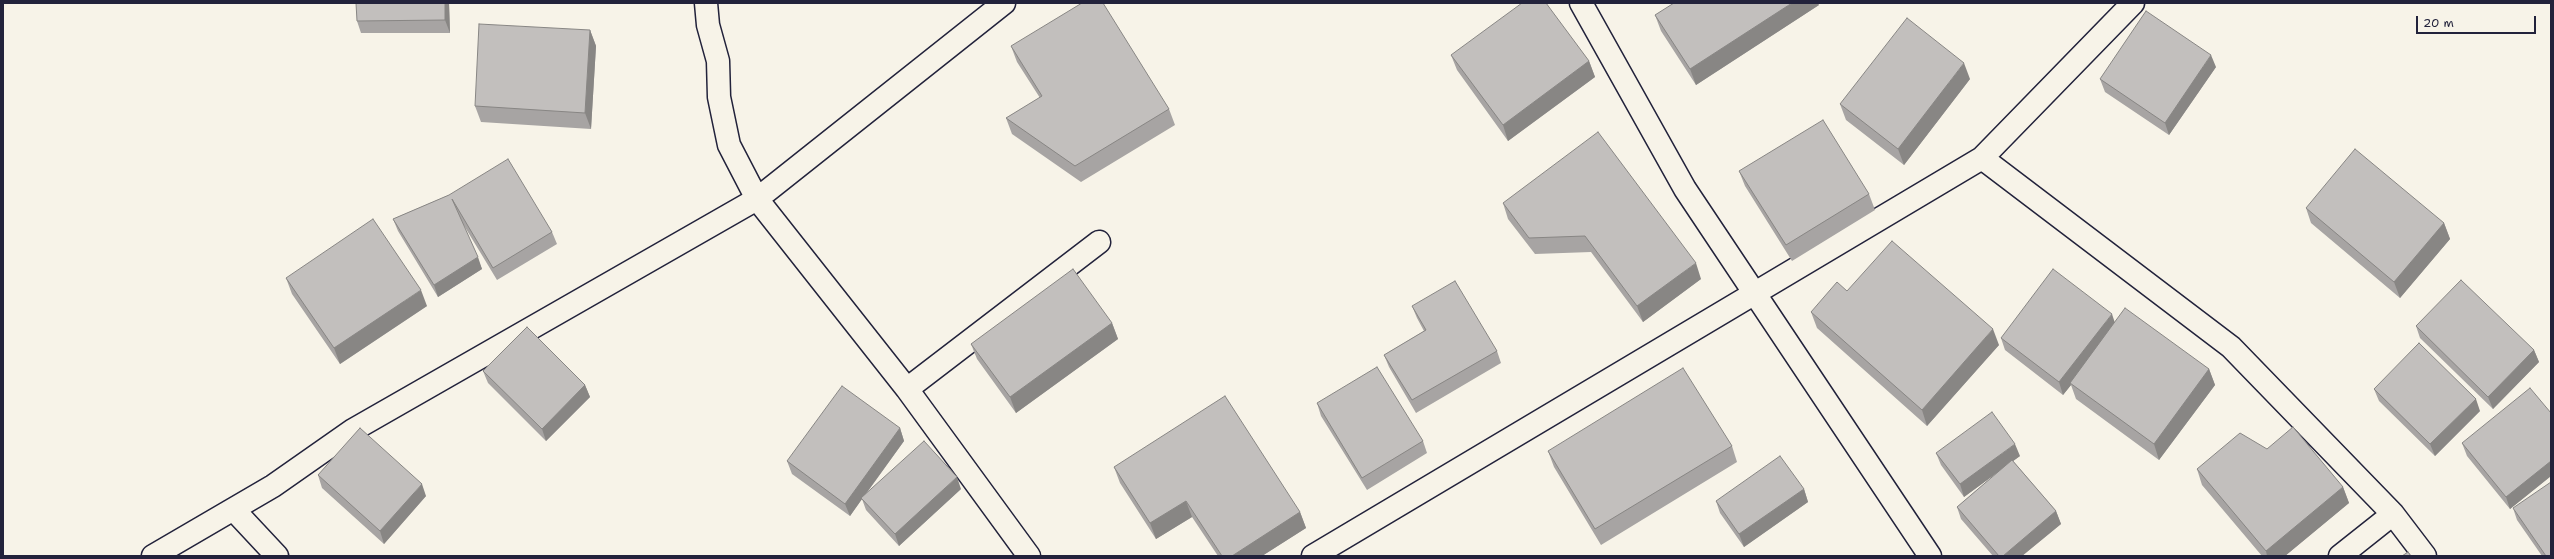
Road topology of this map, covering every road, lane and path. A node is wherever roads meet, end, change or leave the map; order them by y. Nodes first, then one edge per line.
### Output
1 (706, 3) edge
2 (1004, 3) edge
3 (1581, 3) edge
4 (2133, 3) edge
5 (1982, 158) junction
6 (757, 199) junction
7 (1098, 242) dead end
8 (1755, 294) junction
9 (907, 389) junction
10 (234, 510) junction
11 (2393, 514) junction
12 (153, 556) edge
13 (277, 556) edge
14 (1029, 556) edge
15 (1313, 556) edge
16 (1930, 556) edge
17 (2340, 556) edge
18 (2425, 556) edge

1 - 6 street
2 - 6 street
3 - 8 street
4 - 5 street
5 - 8 street
5 - 11 street
6 - 9 street
6 - 10 street
7 - 9 street
8 - 15 street
8 - 16 street
9 - 14 street
10 - 12 street
10 - 13 street
11 - 17 street
11 - 18 street

